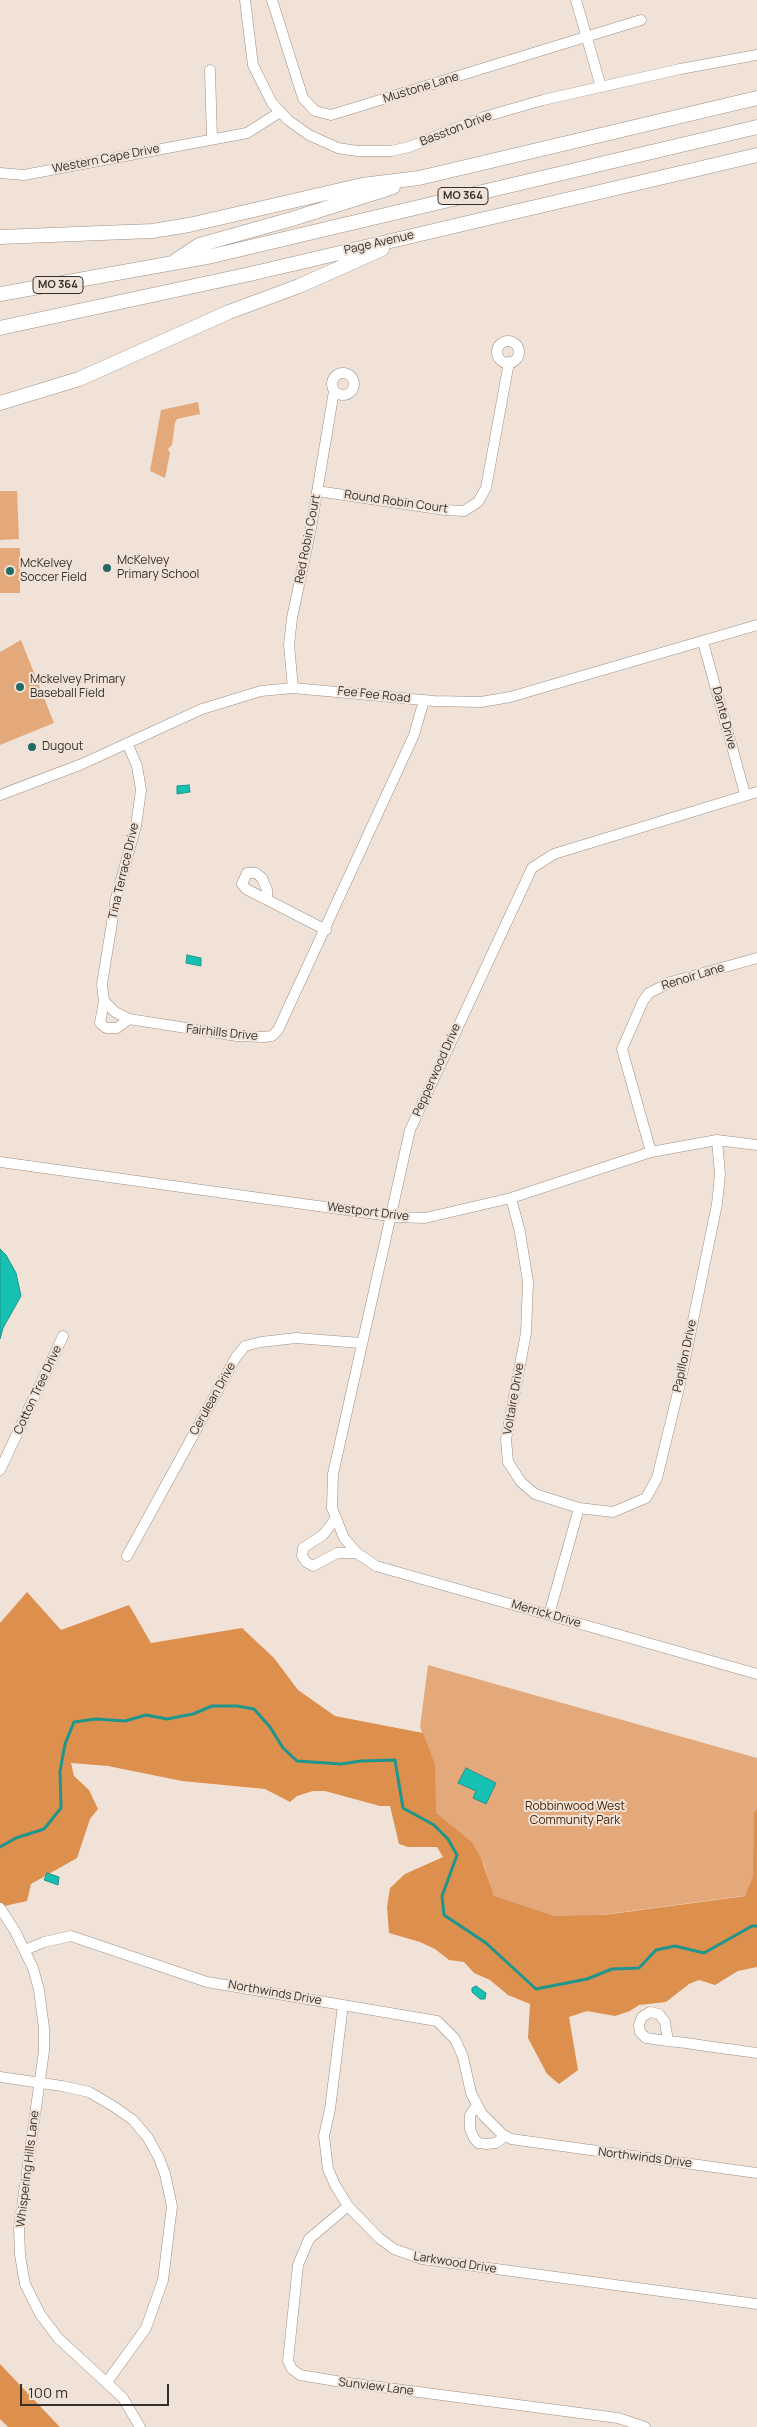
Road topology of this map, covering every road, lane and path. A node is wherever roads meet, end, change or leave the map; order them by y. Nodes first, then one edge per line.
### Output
1 (245, 0) edge
2 (272, 0) edge
3 (576, 0) edge
4 (641, 20) dead end
5 (587, 37) junction
6 (757, 55) edge
7 (210, 70) dead end
8 (601, 87) junction
9 (757, 98) edge
10 (280, 112) junction
11 (757, 127) edge
12 (212, 140) junction
13 (757, 155) edge
14 (0, 173) edge
15 (419, 178) junction
16 (410, 236) junction
17 (0, 237) edge
18 (169, 265) junction
19 (0, 294) edge
20 (0, 328) edge
21 (509, 362) dead end
22 (334, 391) dead end
23 (0, 403) edge
24 (317, 492) junction
25 (757, 625) edge
26 (703, 642) junction
27 (293, 688) junction
28 (424, 700) junction
29 (127, 744) junction
30 (757, 792) edge
31 (744, 794) junction
32 (0, 795) edge
33 (267, 900) dead end
34 (326, 930) junction
35 (757, 958) edge
36 (104, 1001) junction
37 (129, 1019) junction
38 (717, 1140) junction
39 (757, 1146) edge
40 (651, 1152) junction
41 (0, 1162) edge
42 (512, 1198) junction
43 (390, 1215) junction
44 (63, 1336) dead end
45 (360, 1343) junction
46 (0, 1470) edge
47 (579, 1508) junction
48 (336, 1518) junction
49 (344, 1538) joint
50 (357, 1554) junction
51 (127, 1556) dead end
52 (549, 1615) junction
53 (757, 1674) edge
54 (0, 1908) edge
55 (26, 1950) junction
56 (343, 2005) junction
57 (668, 2041) dead end
58 (757, 2053) edge
59 (0, 2077) edge
60 (39, 2083) junction
61 (477, 2105) junction
62 (505, 2136) junction
63 (757, 2173) edge
64 (348, 2206) junction
65 (757, 2304) edge
66 (107, 2382) junction
67 (140, 2427) edge
68 (645, 2427) edge

1 - 10 street, Basston Drive
2 - 5 street, Mustone Lane
3 - 5 street
4 - 5 street, Mustone Lane
5 - 8 street
6 - 8 street, Basston Drive
7 - 12 street
8 - 10 street, Basston Drive
9 - 15 highway
10 - 12 street, Western Cape Drive
11 - 18 highway, MO 364
12 - 14 street, Western Cape Drive
13 - 16 highway, Page Avenue / MO 364
15 - 17 highway
15 - 18 highway
16 - 20 highway, Page Avenue / MO 364
16 - 23 highway
18 - 19 highway, MO 364
21 - 24 street, Round Robin Court
22 - 24 street, Red Robin Court
24 - 27 street, Red Robin Court
25 - 26 street, Fee Fee Road
26 - 28 street, Fee Fee Road
26 - 31 street, Dante Drive
27 - 28 street, Fee Fee Road
27 - 29 street, Fee Fee Road
28 - 34 street, Fairhills Drive
29 - 32 street, Fee Fee Road
29 - 36 street, Tina Terrace Drive
30 - 31 street, Pepperwood Drive
31 - 43 street, Pepperwood Drive
33 - 34 street
34 - 37 street, Fairhills Drive
35 - 40 street, Renoir Lane
36 - 37 street, Fairhills Drive
36 - 37 street, Tina Terrace Drive
38 - 39 street, Westport Drive
38 - 40 street, Westport Drive
38 - 47 street, Papillon Drive
40 - 42 street, Westport Drive
41 - 43 street, Westport Drive
42 - 43 street, Westport Drive
42 - 47 street, Voltaire Drive
43 - 45 street, Pepperwood Drive
44 - 46 street, Cotton Tree Drive
45 - 48 street, Pepperwood Drive
45 - 51 street, Cerulean Drive
47 - 52 street
48 - 49 street, Pepperwood Drive
48 - 50 street
49 - 50 street, Merrick Drive
50 - 52 street, Merrick Drive
52 - 53 street, Merrick Drive
54 - 55 street, Whispering Hills Lane
55 - 56 street, Northwinds Drive
55 - 60 street, Whispering Hills Lane
56 - 61 street, Northwinds Drive
56 - 64 street, Larkwood Drive
57 - 58 street
59 - 60 street
60 - 66 street, Whispering Hills Lane
60 - 66 street
61 - 62 street, Northwinds Drive
61 - 62 street
62 - 63 street, Northwinds Drive
64 - 65 street, Larkwood Drive
64 - 68 street, Sunview Lane
66 - 67 street, Whispering Hills Lane

